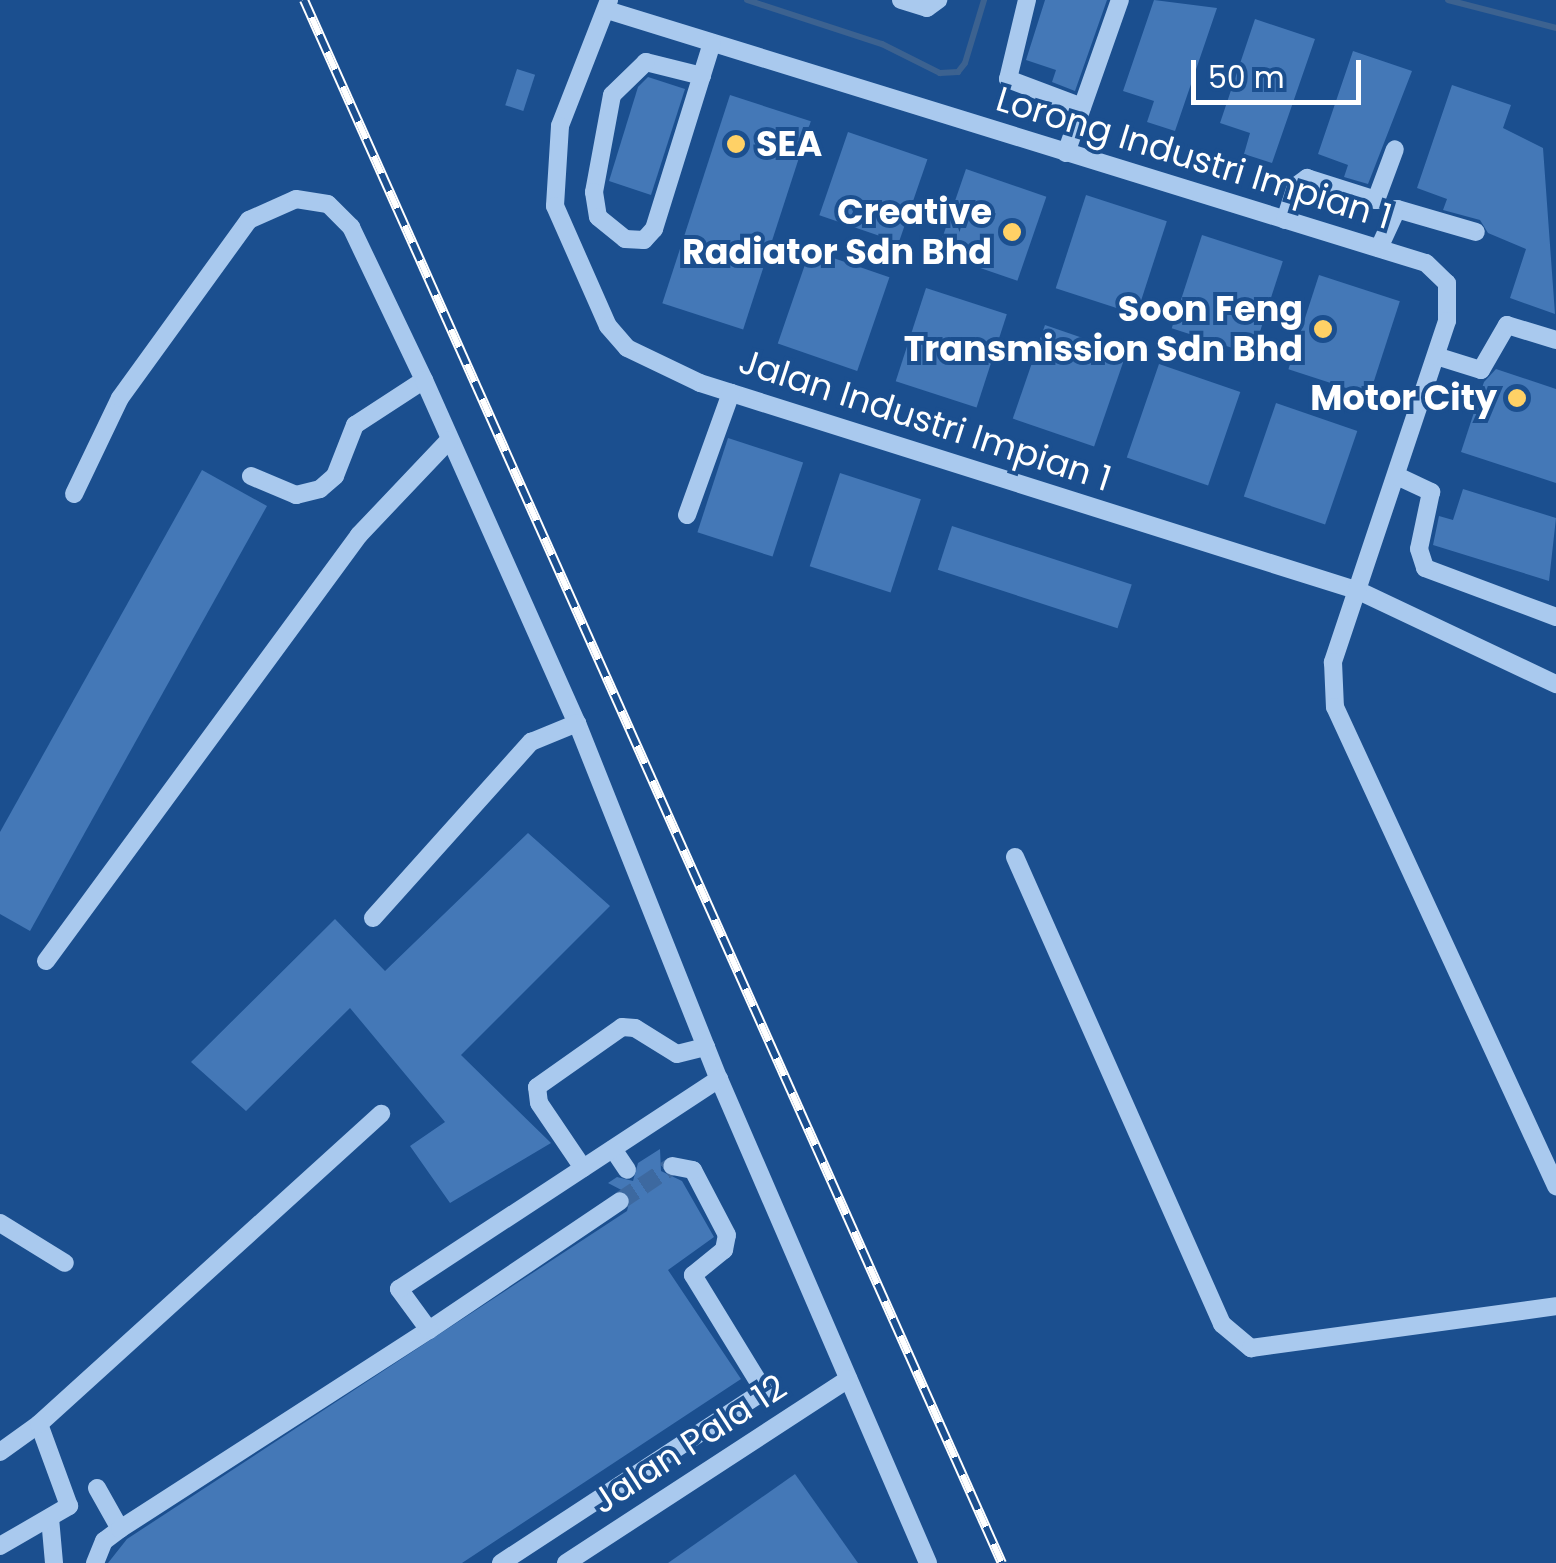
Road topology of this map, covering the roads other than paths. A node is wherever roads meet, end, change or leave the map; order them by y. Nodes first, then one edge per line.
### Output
1 (901, 0) edge
2 (938, 0) edge
3 (1027, 0) edge
4 (1120, 0) edge
5 (608, 5) edge
6 (712, 43) junction
7 (702, 76) junction
8 (1082, 107) junction
9 (1395, 149) dead end
10 (1066, 153) junction
11 (1284, 220) junction
12 (1476, 232) dead end
13 (1380, 248) junction
14 (1556, 340) edge
15 (1436, 356) junction
16 (424, 380) junction
17 (731, 393) junction
18 (449, 440) junction
19 (250, 476) dead end
20 (1397, 476) junction
21 (74, 494) dead end
22 (686, 515) dead end
23 (1359, 591) junction
24 (1556, 616) edge
25 (1556, 684) edge
26 (577, 723) junction
27 (1015, 857) dead end
28 (373, 918) dead end
29 (46, 960) dead end
30 (706, 1047) junction
31 (719, 1079) junction
32 (381, 1114) dead end
33 (613, 1149) junction
34 (672, 1166) dead end
35 (583, 1168) junction
36 (627, 1170) dead end
37 (1556, 1186) edge
38 (620, 1201) tunnel mouth
39 (0, 1224) edge
40 (65, 1263) dead end
41 (1556, 1306) edge
42 (429, 1330) junction
43 (848, 1379) junction
44 (764, 1392) junction
45 (785, 1420) junction
46 (39, 1424) junction
47 (0, 1452) edge
48 (97, 1488) dead end
49 (50, 1518) junction
50 (555, 1528) junction
51 (120, 1530) junction
52 (0, 1546) edge
53 (570, 1560) edge
54 (54, 1563) edge
55 (96, 1563) edge
56 (501, 1563) edge
57 (928, 1563) edge

1 - 2 street
3 - 8 street
4 - 8 street
5 - 6 street, Lorong Industri Impian 1
5 - 17 street, Jalan Industri Impian 1
6 - 7 street
6 - 10 street, Lorong Industri Impian 1
7 - 7 street
8 - 10 street
9 - 11 street
10 - 11 street, Lorong Industri Impian 1
11 - 13 street, Lorong Industri Impian 1
12 - 13 street
13 - 15 street, Lorong Industri Impian 1
14 - 15 street
15 - 20 street, Lorong Industri Impian 1
16 - 18 street
16 - 19 street
16 - 21 street
17 - 22 street
17 - 23 street, Jalan Industri Impian 1
18 - 26 street
18 - 29 street
20 - 23 street, Lorong Industri Impian 1
20 - 24 street
23 - 25 street, Jalan Industri Impian 1
23 - 37 street, Lorong Industri Impian 1
26 - 28 street
26 - 30 street
27 - 41 street
30 - 31 street
30 - 35 street
31 - 33 street
31 - 43 street
32 - 46 street
33 - 35 street
33 - 36 street
34 - 44 street
35 - 42 street
38 - 42 street
39 - 40 street
42 - 51 street
43 - 45 street, Jalan Pala 12
43 - 57 street
44 - 45 street
44 - 50 street
45 - 53 street, Jalan Pala 12
46 - 47 street
46 - 49 street
48 - 51 street
49 - 52 street
49 - 54 street
50 - 53 street
50 - 56 street
51 - 55 street

